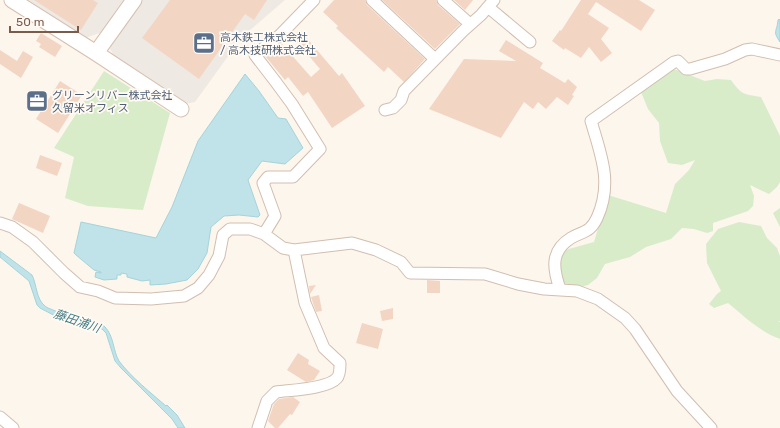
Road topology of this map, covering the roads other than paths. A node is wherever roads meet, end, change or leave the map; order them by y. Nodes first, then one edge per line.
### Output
1 (12, 0) edge
2 (134, 0) edge
3 (314, 0) edge
4 (372, 0) edge
5 (443, 0) edge
6 (491, 4) edge
7 (470, 24) junction
8 (530, 42) dead end
9 (96, 53) junction
10 (780, 55) edge
11 (435, 59) junction
12 (181, 109) dead end
13 (385, 110) dead end
14 (0, 223) edge
15 (264, 234) junction
16 (294, 250) junction
17 (560, 289) junction
18 (0, 417) edge
19 (13, 428) edge
20 (258, 428) edge
21 (711, 428) edge

1 - 9 street
2 - 9 street
3 - 15 street
4 - 11 street
5 - 7 street
6 - 7 street
6 - 8 street
7 - 11 street
9 - 12 street
10 - 17 street
11 - 13 street
14 - 15 street
15 - 16 street
16 - 17 street
16 - 20 street
17 - 21 street
18 - 19 street

